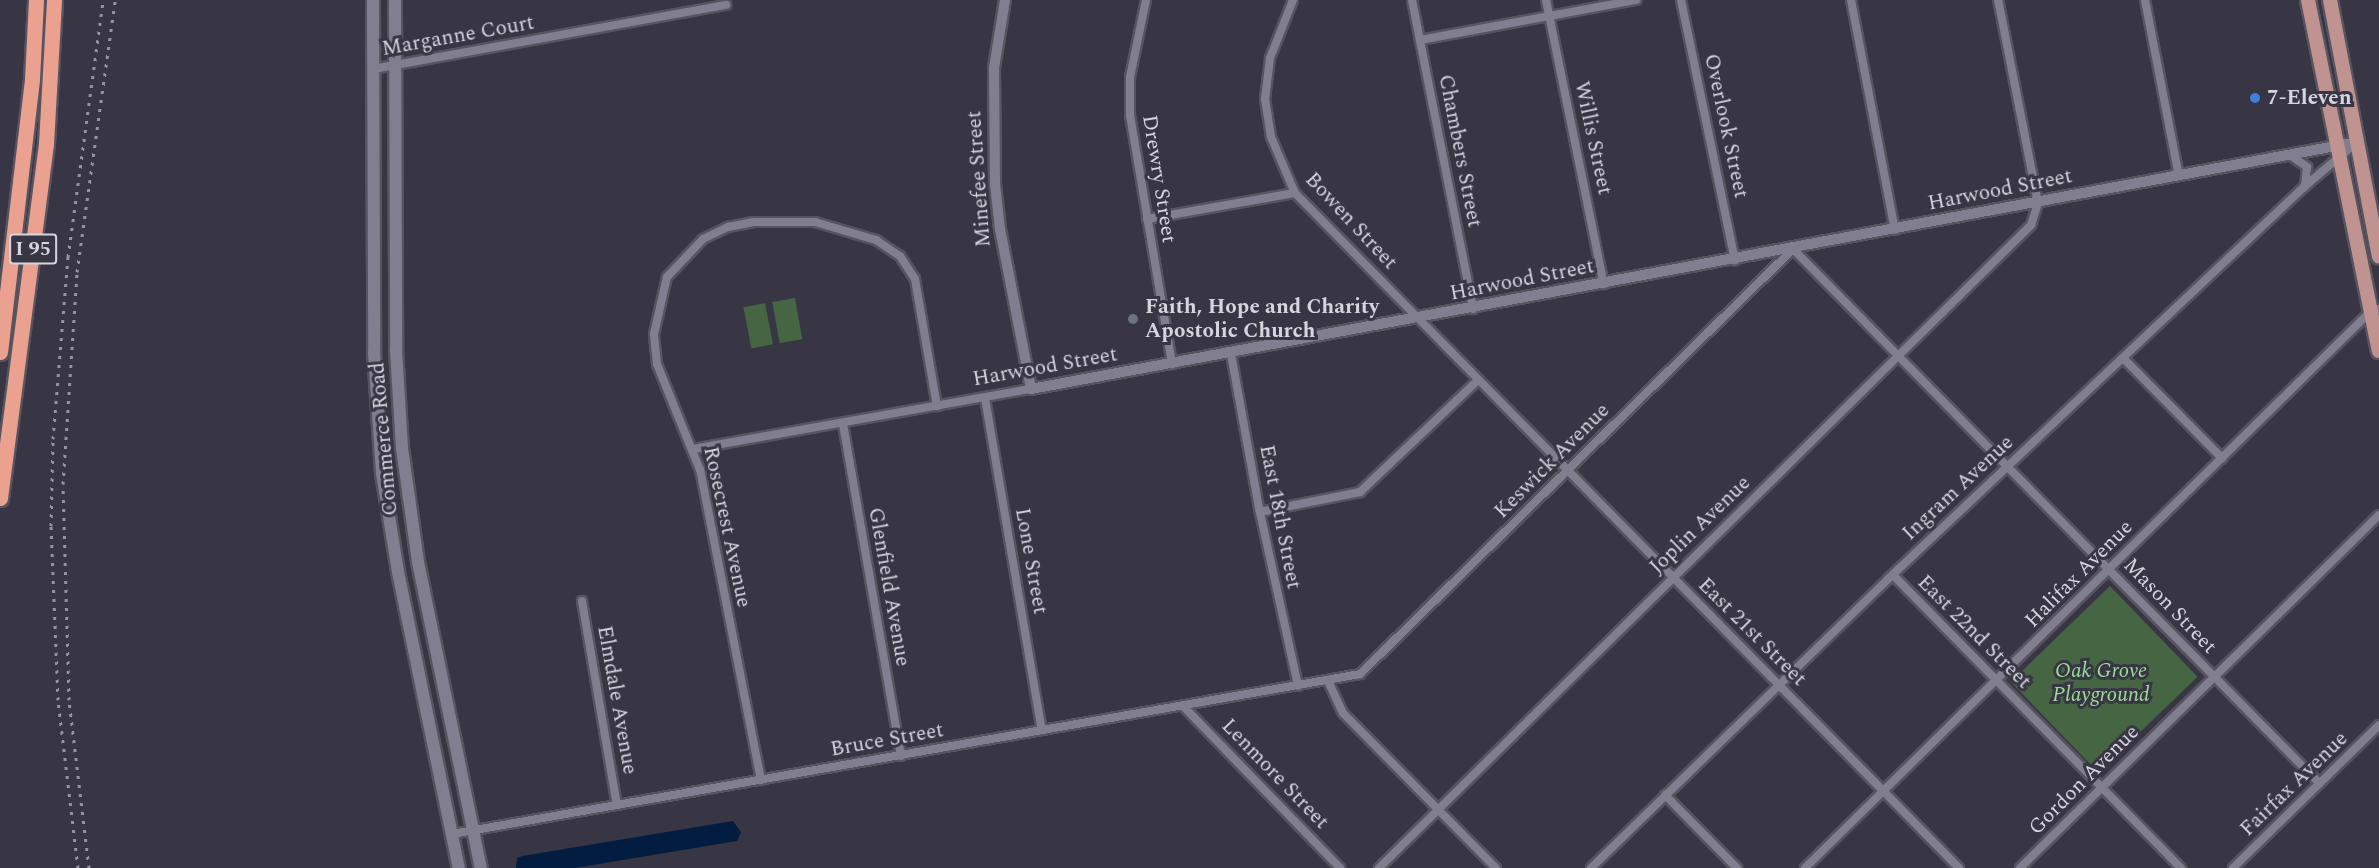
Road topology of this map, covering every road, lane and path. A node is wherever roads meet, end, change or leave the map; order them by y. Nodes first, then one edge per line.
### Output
1 (36, 0) edge
2 (54, 0) edge
3 (373, 0) edge
4 (395, 0) edge
5 (1005, 0) edge
6 (1146, 0) edge
7 (1293, 0) edge
8 (1412, 0) edge
9 (1546, 0) edge
10 (1636, 0) edge
11 (1681, 0) edge
12 (1851, 0) edge
13 (1998, 0) edge
14 (2145, 0) edge
15 (2308, 0) edge
16 (2330, 0) edge
17 (726, 5) dead end
18 (1549, 16) junction
19 (1420, 40) junction
20 (395, 66) junction
21 (373, 69) junction
22 (2357, 142) junction
23 (2338, 151) junction
24 (2290, 155) junction
25 (2179, 176) junction
26 (2305, 186) junction
27 (1295, 193) junction
28 (2038, 203) junction
29 (1147, 219) junction
30 (2376, 223) edge
31 (2355, 229) junction
32 (1895, 230) junction
33 (1792, 249) junction
34 (2379, 256) edge
35 (1735, 260) junction
36 (1604, 284) junction
37 (1473, 309) junction
38 (2375, 310) edge
39 (1418, 319) junction
40 (2379, 351) edge
41 (0, 352) edge
42 (1231, 354) junction
43 (1899, 356) junction
44 (2123, 358) junction
45 (1172, 364) junction
46 (1478, 380) junction
47 (1030, 389) junction
48 (985, 398) junction
49 (938, 406) junction
50 (843, 424) junction
51 (693, 449) junction
52 (2222, 458) junction
53 (2008, 467) junction
54 (1568, 471) junction
55 (0, 498) edge
56 (1260, 512) junction
57 (2379, 515) edge
58 (2109, 569) junction
59 (1893, 575) junction
60 (1673, 577) junction
61 (582, 601) dead end
62 (2214, 677) junction
63 (1996, 680) junction
64 (1328, 681) junction
65 (1778, 684) junction
66 (1298, 686) junction
67 (1183, 706) junction
68 (2379, 725) edge
69 (1042, 730) junction
70 (901, 756) junction
71 (761, 780) junction
72 (2319, 783) junction
73 (2102, 787) junction
74 (1884, 791) junction
75 (1665, 795) junction
76 (617, 805) junction
77 (1438, 809) junction
78 (473, 831) junction
79 (452, 834) junction
80 (459, 868) edge
81 (481, 868) edge
82 (1340, 868) edge
83 (1379, 868) edge
84 (1496, 868) edge
85 (1591, 868) edge
86 (1737, 868) edge
87 (1805, 868) edge
88 (1959, 868) edge
89 (2020, 868) edge
90 (2181, 868) edge
91 (2233, 868) edge

1 - 41 highway, I 95
2 - 55 highway, I 95
3 - 21 main road, Commerce Road
4 - 20 main road, Commerce Road
5 - 47 street, Minefee Street
6 - 29 street, Drewry Street
7 - 27 street, Bowen Street
8 - 19 street, Chambers Street
9 - 18 street, Willis Street
10 - 18 street
11 - 35 street, Overlook Street
12 - 32 street
13 - 28 street
14 - 25 street
15 - 23 main road
16 - 22 main road
17 - 20 street, Marganne Court
18 - 19 street
18 - 36 street, Willis Street
19 - 37 street, Chambers Street
20 - 21 street, Marganne Court
20 - 78 main road, Commerce Road
21 - 79 main road, Commerce Road
22 - 23 street, Harwood Street
22 - 30 main road
23 - 24 street, Harwood Street
23 - 26 street, Ingram Avenue
23 - 31 main road
24 - 25 street, Harwood Street
24 - 26 street
25 - 28 street, Harwood Street
26 - 44 street, Ingram Avenue
27 - 29 street
27 - 39 street, Bowen Street
28 - 32 street, Harwood Street
28 - 43 street, Joplin Avenue
29 - 45 street, Drewry Street
30 - 31 main road
30 - 34 main road
31 - 38 main road
32 - 33 street, Harwood Street
33 - 35 street, Harwood Street
33 - 43 street, Mason Street
33 - 54 street, Keswick Avenue
35 - 36 street, Harwood Street
36 - 37 street, Harwood Street
37 - 39 street, Harwood Street
38 - 40 main road
38 - 52 street, Halifax Avenue
39 - 42 street, Harwood Street
39 - 46 street, East 21st Street
42 - 45 street, Harwood Street
42 - 56 street, East 18th Street
43 - 53 street, Mason Street
43 - 60 street, Joplin Avenue
44 - 52 street
44 - 53 street, Ingram Avenue
45 - 47 street, Harwood Street
46 - 54 street, East 21st Street
46 - 56 street
47 - 48 street, Harwood Street
48 - 49 street, Harwood Street
48 - 69 street, Lone Street
49 - 50 street, Harwood Street
49 - 51 street, Rosecrest Avenue
50 - 51 street, Harwood Street
50 - 70 street, Glenfield Avenue
51 - 71 street, Rosecrest Avenue
52 - 58 street, Halifax Avenue
53 - 58 street, Mason Street
53 - 59 street, Ingram Avenue
54 - 60 street, East 21st Street
54 - 64 street, Keswick Avenue
56 - 66 street, East 18th Street
57 - 62 street, Gordon Avenue
58 - 62 street, Mason Street
58 - 63 street, Halifax Avenue
59 - 63 street, East 22nd Street
59 - 65 street, Ingram Avenue
60 - 65 street, East 21st Street
60 - 77 street, Joplin Avenue
61 - 76 street, Elmdale Avenue
62 - 72 street, Mason Street
62 - 73 street, Gordon Avenue
63 - 73 street, East 22nd Street
63 - 74 street, Halifax Avenue
64 - 66 street, Bruce Street
64 - 77 street
65 - 74 street, East 21st Street
65 - 75 street, Ingram Avenue
66 - 67 street, Bruce Street
67 - 69 street, Bruce Street
67 - 82 street, Lenmore Street
68 - 72 street, Fairfax Avenue
69 - 70 street, Bruce Street
70 - 71 street, Bruce Street
71 - 76 street, Bruce Street
72 - 91 street, Fairfax Avenue
73 - 89 street, Gordon Avenue
73 - 90 street, East 22nd Street
74 - 87 street, Halifax Avenue
74 - 88 street, East 21st Street
75 - 85 street, Ingram Avenue
75 - 86 street
76 - 78 street, Bruce Street
77 - 83 street, Joplin Avenue
77 - 84 street
78 - 79 street, Bruce Street
78 - 81 main road, Commerce Road
79 - 80 main road, Commerce Road

